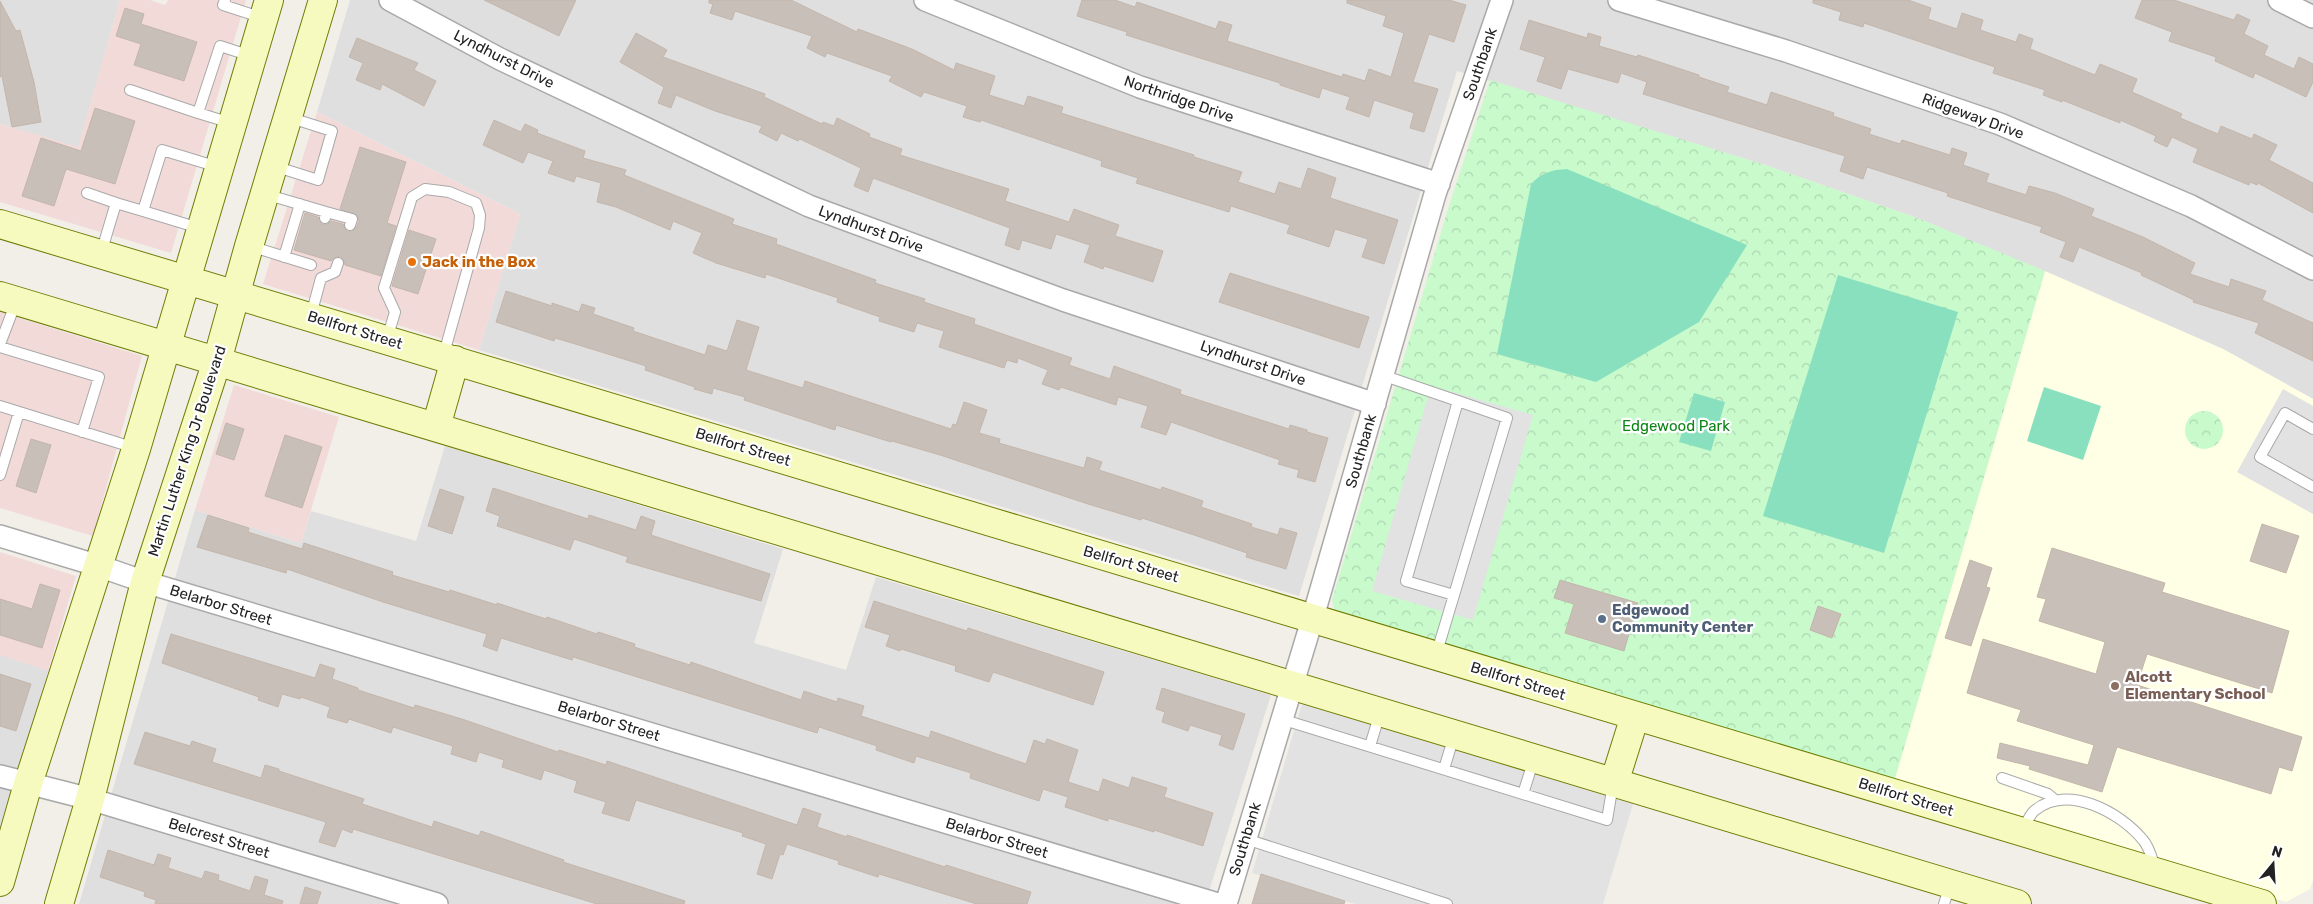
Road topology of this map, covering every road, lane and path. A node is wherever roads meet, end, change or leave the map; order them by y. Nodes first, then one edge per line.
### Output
1 (225, 0) edge
2 (322, 0) edge
3 (390, 0) edge
4 (925, 0) edge
5 (1502, 0) edge
6 (1619, 0) edge
7 (2279, 0) edge
8 (266, 9) edge
9 (2313, 17) edge
10 (252, 56) junction
11 (130, 90) dead end
12 (198, 113) junction
13 (287, 117) junction
14 (232, 124) junction
15 (273, 165) junction
16 (219, 168) junction
17 (1439, 184) junction
18 (87, 193) dead end
19 (264, 194) junction
20 (116, 203) junction
21 (300, 204) junction
22 (143, 211) junction
23 (0, 224) edge
24 (350, 225) dead end
25 (201, 229) junction
26 (249, 246) junction
27 (101, 253) junction
28 (284, 256) junction
29 (338, 263) dead end
30 (2313, 269) edge
31 (321, 278) junction
32 (187, 280) junction
33 (236, 294) junction
34 (8, 298) edge
35 (310, 316) junction
36 (387, 340) junction
37 (0, 345) edge
38 (166, 346) junction
39 (449, 359) junction
40 (217, 361) junction
41 (1382, 375) junction
42 (1458, 401) junction
43 (1375, 404) junction
44 (0, 406) edge
45 (19, 412) junction
46 (436, 426) junction
47 (2313, 429) edge
48 (82, 432) junction
49 (136, 448) junction
50 (0, 475) edge
51 (2313, 487) edge
52 (0, 536) edge
53 (99, 566) junction
54 (145, 582) junction
55 (1454, 595) junction
56 (1313, 617) junction
57 (1436, 656) junction
58 (1292, 686) junction
59 (1380, 712) junction
60 (1635, 716) junction
61 (1282, 719) junction
62 (1454, 735) junction
63 (1370, 746) junction
64 (1534, 759) junction
65 (1444, 769) junction
66 (0, 776) edge
67 (2002, 778) dead end
68 (1614, 783) junction
69 (28, 784) junction
70 (1523, 794) junction
71 (90, 799) junction
72 (2055, 800) junction
73 (2022, 832) junction
74 (1246, 839) junction
75 (2156, 872) junction
76 (0, 882) edge
77 (1947, 894) edge
78 (59, 904) edge
79 (437, 904) edge
80 (1218, 904) edge
81 (1226, 904) edge
82 (1447, 904) edge
83 (2016, 904) edge
84 (2262, 904) edge

1 - 8 lane
2 - 13 main road, Martin Luther King Jr Boulevard
3 - 43 street, Lyndhurst Drive
4 - 17 street, Northridge Drive
5 - 17 street, Southbank
6 - 30 street, Ridgeway Drive
7 - 9 street
8 - 10 main road
10 - 12 lane
10 - 14 main road
11 - 12 lane
12 - 14 lane
13 - 15 main road, Martin Luther King Jr Boulevard
13 - 15 lane
14 - 16 main road
15 - 19 main road, Martin Luther King Jr Boulevard
16 - 22 lane
16 - 25 main road
17 - 41 street, Southbank
18 - 20 lane
19 - 21 lane
19 - 26 main road, Martin Luther King Jr Boulevard
20 - 22 lane
20 - 27 lane
21 - 24 lane
21 - 28 lane
22 - 25 lane
23 - 27 main road, Bellfort Street
25 - 32 main road
26 - 28 lane
26 - 33 main road, Martin Luther King Jr Boulevard
27 - 32 main road, Bellfort Street
28 - 31 lane
29 - 31 lane
31 - 35 lane
32 - 33 main road, Bellfort Street
32 - 38 main road
33 - 35 main road, Bellfort Street
33 - 40 main road, Martin Luther King Jr Boulevard
34 - 37 lane
34 - 38 main road
35 - 36 main road, Bellfort Street
36 - 39 main road, Bellfort Street
36 - 39 lane
37 - 48 lane
38 - 40 main road
38 - 49 main road
39 - 46 main road
39 - 56 main road, Bellfort Street
40 - 46 main road
40 - 54 main road, Martin Luther King Jr Boulevard
41 - 42 lane
41 - 43 street, Southbank
42 - 55 lane
42 - 55 lane
43 - 56 street, Southbank
44 - 45 lane
45 - 48 lane
45 - 50 lane
46 - 58 main road
47 - 51 lane
48 - 49 lane
49 - 53 main road
52 - 53 street, Belarbor Street
53 - 54 street, Belarbor Street
53 - 69 main road
54 - 71 main road, Martin Luther King Jr Boulevard
54 - 80 street, Belarbor Street
55 - 57 lane
56 - 57 main road, Bellfort Street
56 - 58 street, Southbank
57 - 60 main road, Bellfort Street
58 - 59 main road
58 - 61 street, Southbank
59 - 62 main road
59 - 63 lane
60 - 68 main road
60 - 73 main road, Bellfort Street
61 - 63 lane
61 - 74 street, Southbank
62 - 64 main road
62 - 65 lane
63 - 65 lane
64 - 68 main road
64 - 70 lane
65 - 70 lane
66 - 69 street, Belcrest Street
67 - 72 lane
68 - 70 lane
68 - 77 main road
69 - 71 street, Belcrest Street
69 - 76 main road
71 - 78 main road, Martin Luther King Jr Boulevard
71 - 79 street, Belcrest Street
72 - 73 lane
72 - 75 lane
73 - 75 main road, Bellfort Street
74 - 81 street, Southbank
74 - 82 lane
75 - 84 main road, Bellfort Street
77 - 83 main road

